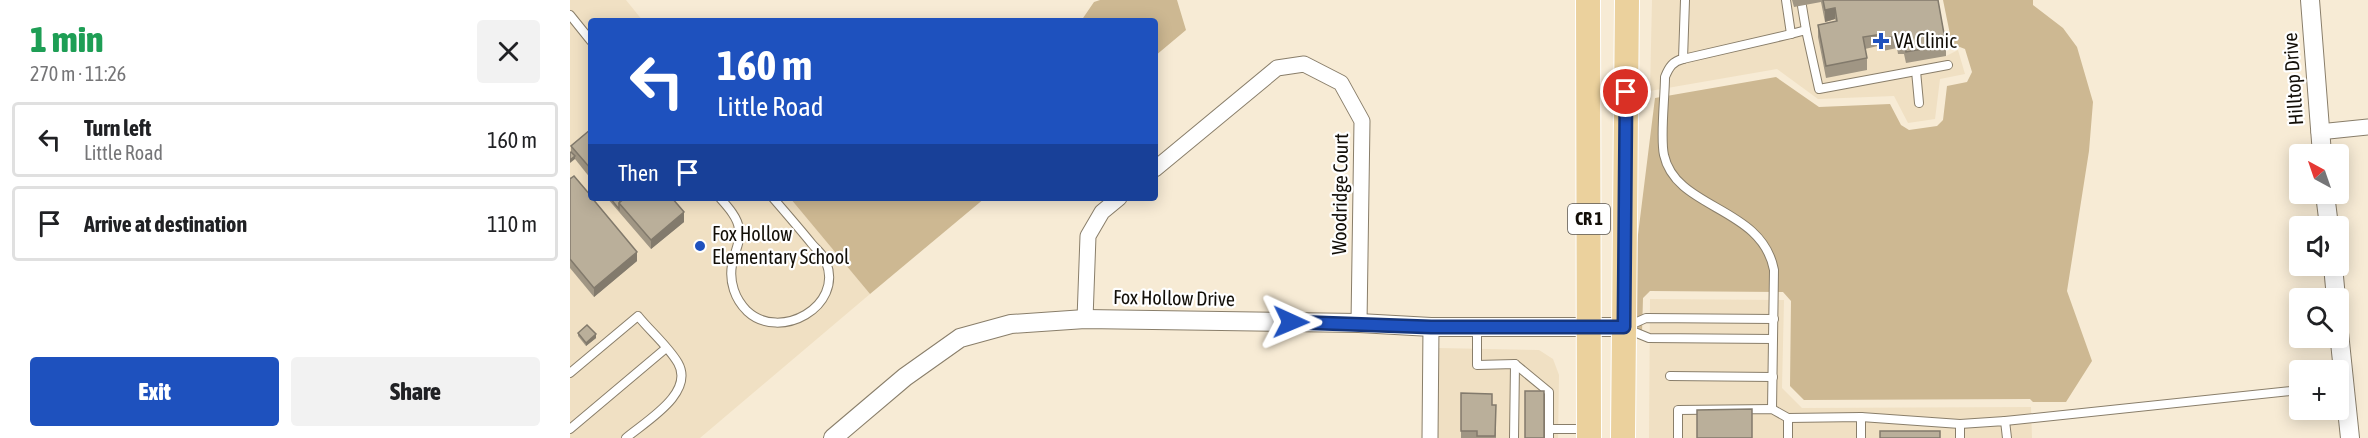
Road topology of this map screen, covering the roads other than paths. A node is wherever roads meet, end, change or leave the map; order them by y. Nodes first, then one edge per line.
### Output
1 (1588, 0) edge
2 (1627, 0) edge
3 (1685, 0) edge
4 (1786, 0) edge
5 (2310, 0) edge
6 (1802, 6) dead end
7 (570, 15) edge
8 (1806, 30) junction
9 (1791, 34) junction
10 (588, 37) edge
11 (1683, 59) junction
12 (1948, 65) dead end
13 (1916, 71) junction
14 (1919, 103) dead end
15 (2368, 127) edge
16 (2319, 132) junction
17 (2321, 144) edge
18 (1158, 167) edge
19 (723, 201) edge
20 (776, 201) edge
21 (1115, 201) edge
22 (1085, 319) junction
23 (1774, 319) junction
24 (1359, 323) junction
25 (1431, 327) junction
26 (1624, 327) junction
27 (1477, 328) junction
28 (1590, 329) junction
29 (1773, 339) junction
30 (666, 349) junction
31 (580, 364) junction
32 (1515, 364) junction
33 (570, 366) edge
34 (570, 373) edge
35 (1670, 376) dead end
36 (1773, 377) junction
37 (2289, 391) edge
38 (1772, 409) junction
39 (1861, 417) junction
40 (1788, 418) junction
41 (2347, 420) edge
42 (2005, 421) junction
43 (1960, 424) junction
44 (570, 429) edge
45 (1549, 434) edge
46 (1589, 434) edge
47 (626, 438) edge
48 (833, 438) edge
49 (1430, 438) edge
50 (1514, 438) edge
51 (1623, 438) edge
52 (1678, 438) edge
53 (1788, 438) edge
54 (1861, 438) edge
55 (1960, 438) edge
56 (2007, 438) edge
57 (2350, 438) edge

1 - 28 main road, CR 1
2 - 26 main road, CR 1
3 - 11 lane
4 - 9 lane
5 - 16 street, Hilltop Drive
6 - 8 lane
7 - 10 lane
8 - 9 lane
8 - 13 lane
9 - 11 lane
11 - 23 lane
12 - 13 lane
13 - 14 lane
15 - 16 street
16 - 17 street, Hilltop Drive
18 - 24 street, Woodridge Court
19 - 20 lane
21 - 22 street
22 - 24 street, Fox Hollow Drive
22 - 48 street, Fox Hollow Drive
23 - 26 lane
23 - 29 lane
24 - 25 street, Fox Hollow Drive
25 - 27 street, Fox Hollow Drive
25 - 49 street
26 - 28 street, Fox Hollow Drive
26 - 29 lane
26 - 51 main road, CR 1
27 - 28 street, Fox Hollow Drive
27 - 32 lane
28 - 46 main road, CR 1
29 - 36 lane
30 - 31 lane
30 - 44 lane
30 - 47 lane
31 - 33 lane
31 - 34 lane
32 - 45 lane
32 - 50 lane
35 - 36 lane
36 - 38 lane
37 - 42 lane
38 - 40 lane
38 - 52 lane
39 - 40 lane
39 - 43 lane
39 - 54 lane
40 - 53 lane
41 - 57 street
42 - 43 lane
42 - 56 lane
43 - 55 lane
45 - 46 lane

